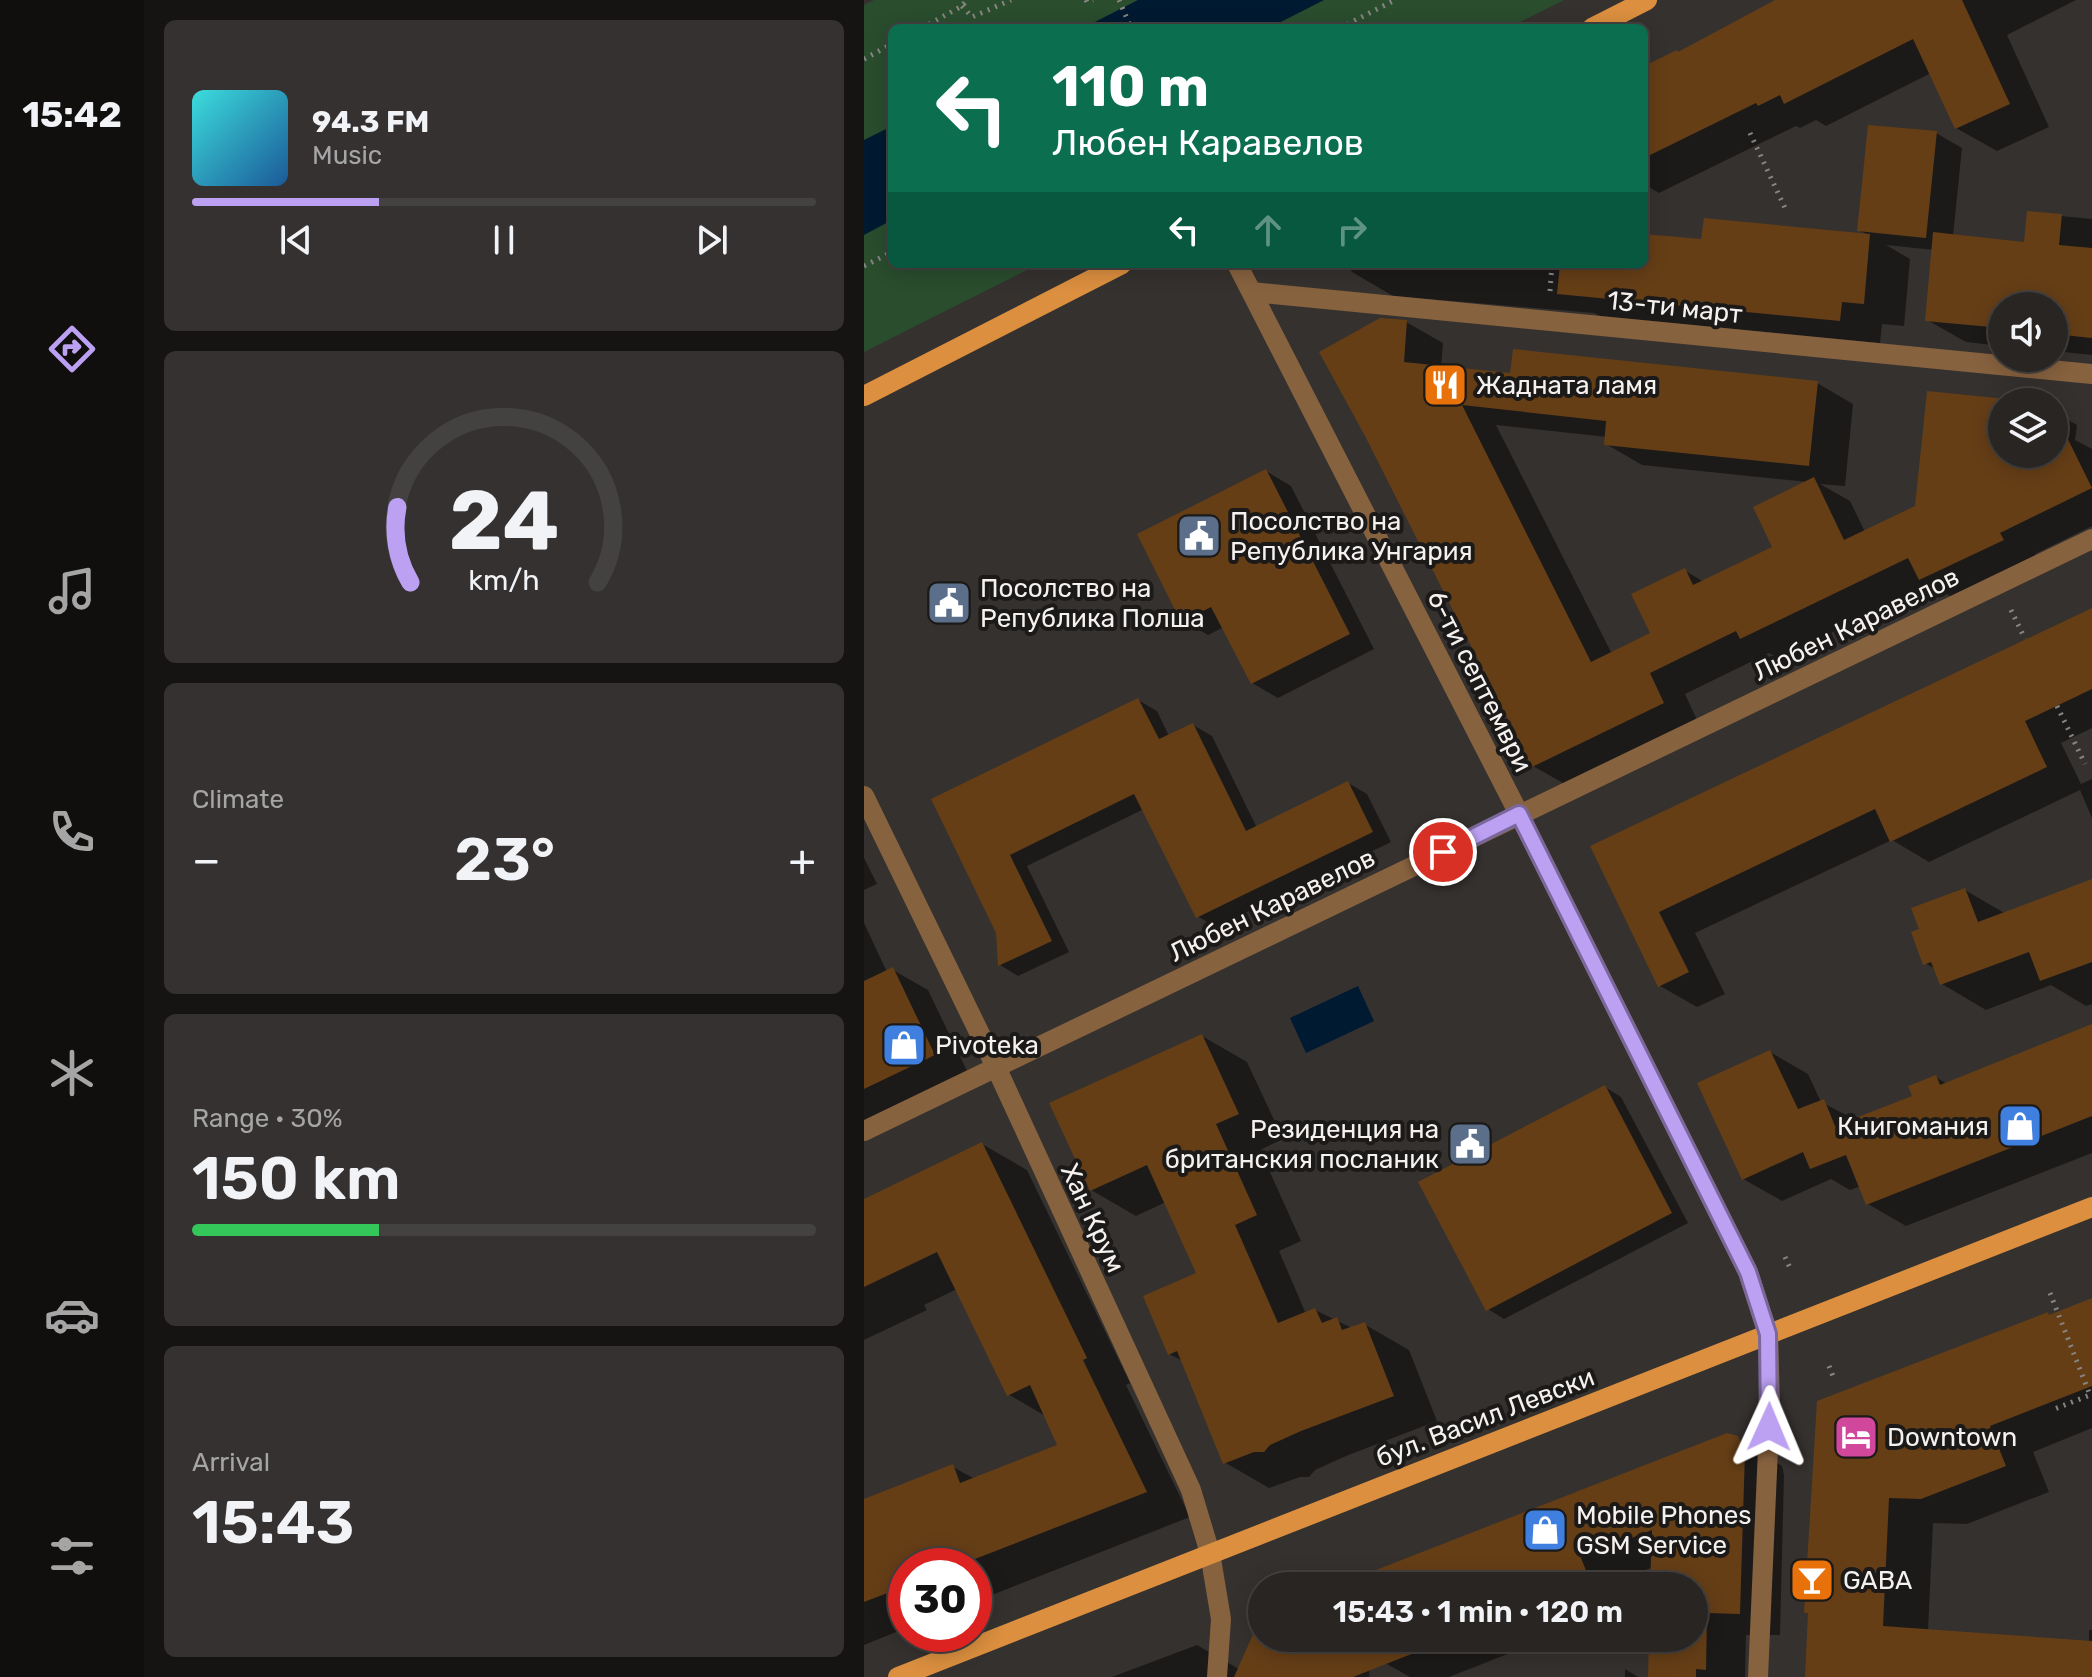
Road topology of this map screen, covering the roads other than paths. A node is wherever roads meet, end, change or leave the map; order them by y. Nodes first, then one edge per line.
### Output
1 (1647, 0) edge
2 (1600, 24) edge
3 (1114, 268) edge
4 (1239, 268) edge
5 (1252, 292) junction
6 (2092, 374) edge
7 (864, 396) edge
8 (2092, 539) edge
9 (864, 796) edge
10 (1519, 814) junction
11 (996, 1067) junction
12 (864, 1131) edge
13 (2092, 1207) edge
14 (1768, 1334) junction
15 (1210, 1553) junction
16 (898, 1677) edge
17 (1217, 1677) edge
18 (1758, 1677) edge

1 - 2 main road
3 - 7 main road
4 - 5 street, 6-ти септември
5 - 6 street, 13-ти март
5 - 10 street, 6-ти септември
8 - 10 street, Любен Каравелов
9 - 11 street, Хан Крум
10 - 11 street, Любен Каравелов
10 - 14 street, 6-ти септември
11 - 12 street, Любен Каравелов
11 - 15 street, Хан Крум
13 - 14 main road, бул. Васил Левски
14 - 15 main road, бул. Васил Левски
14 - 18 street, 6-ти септември
15 - 16 main road, бул. Васил Левски
15 - 17 street, Хан Крум

